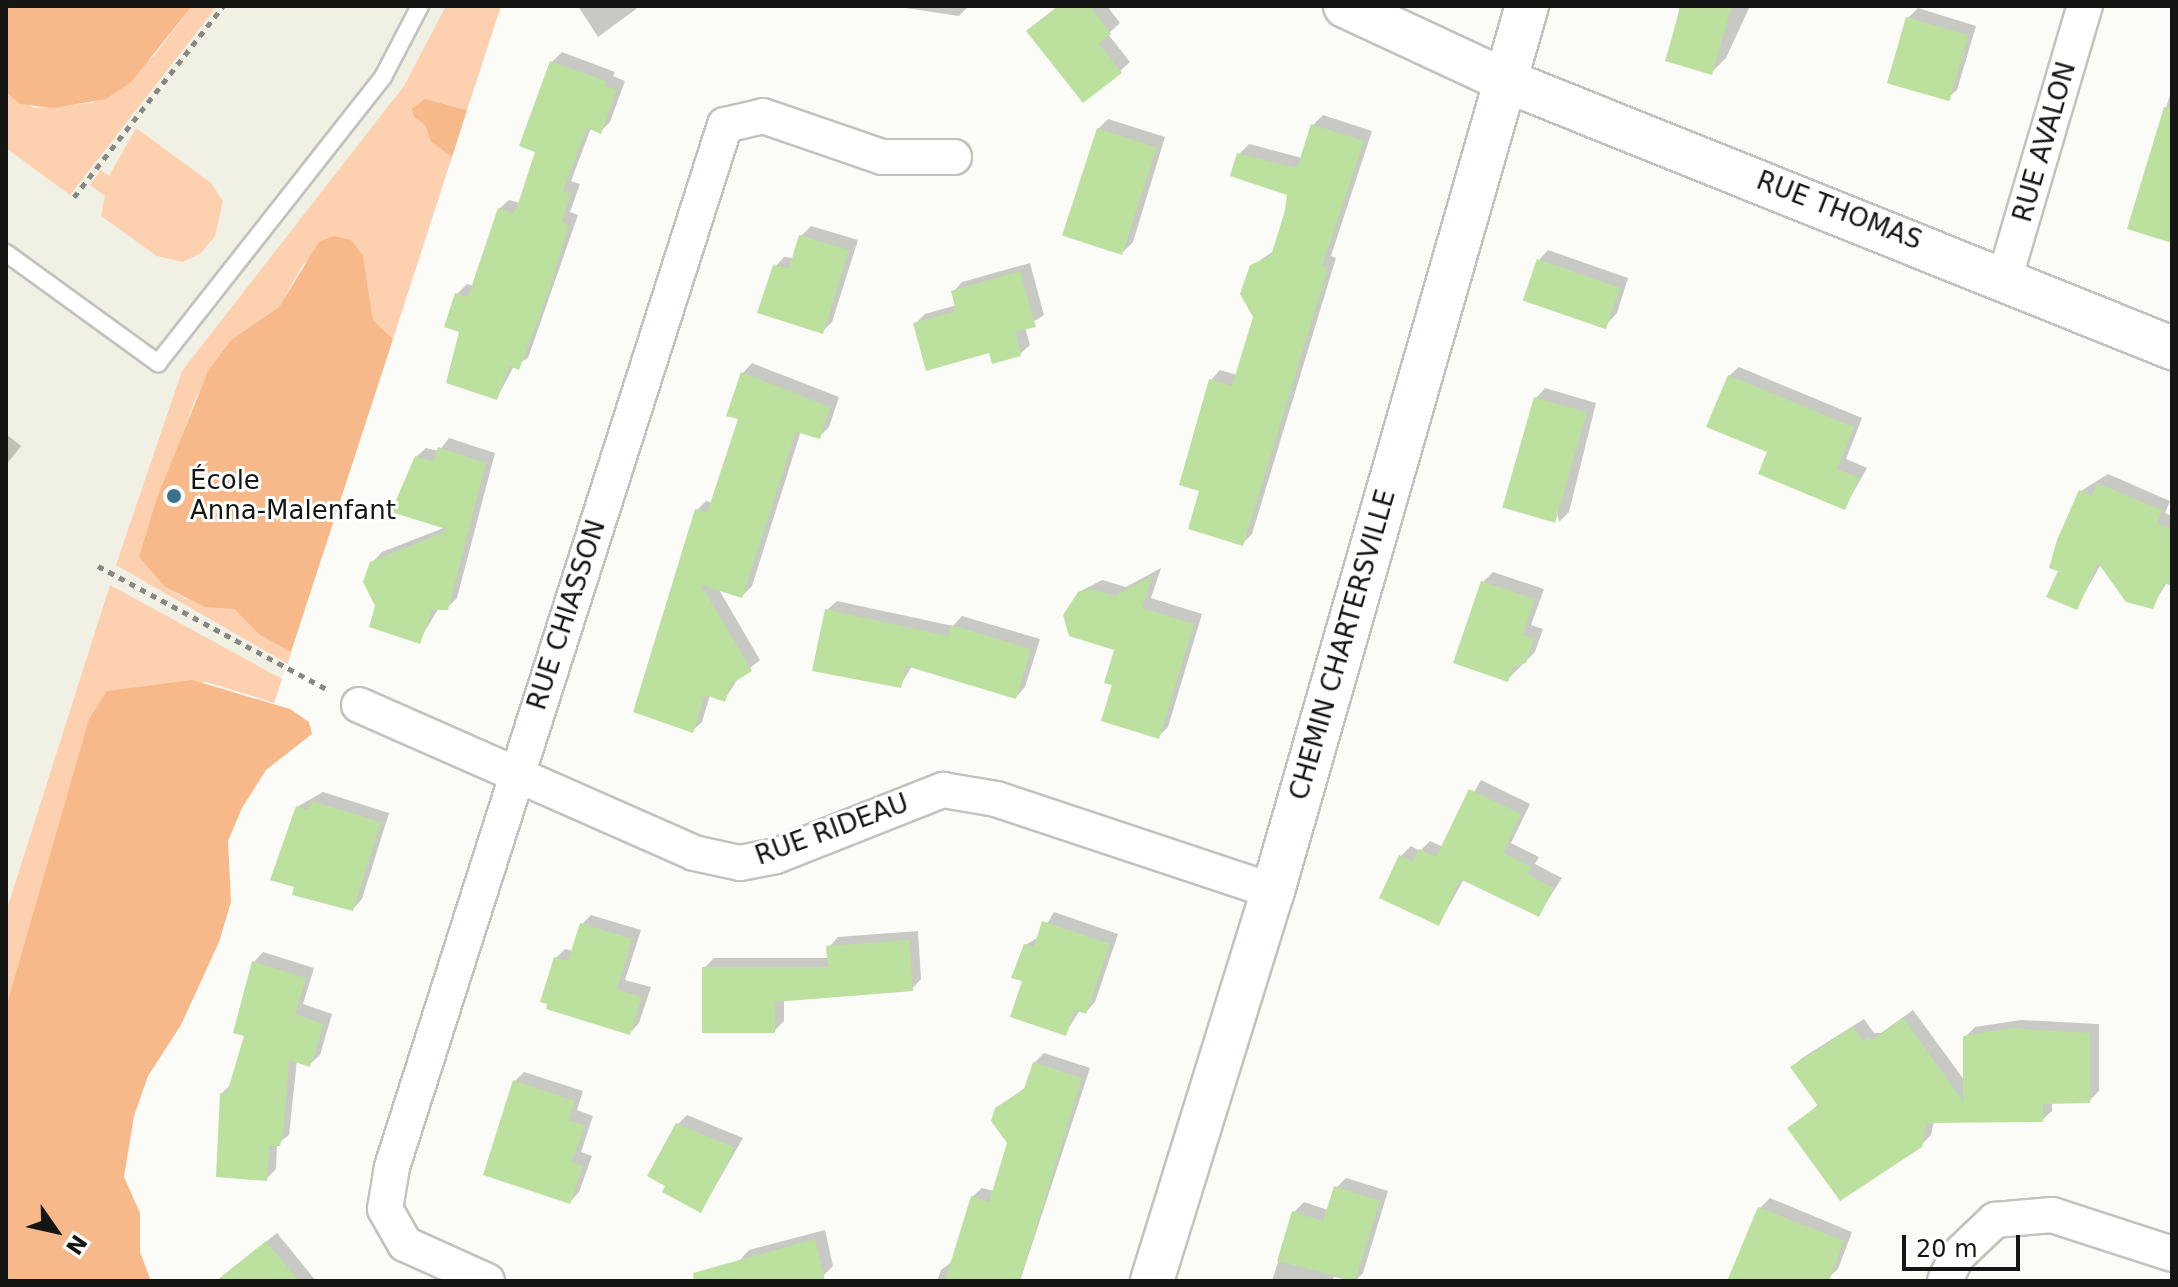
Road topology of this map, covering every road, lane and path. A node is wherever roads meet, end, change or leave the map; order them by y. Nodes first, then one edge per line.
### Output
1 (223, 6) edge
2 (420, 6) edge
3 (1345, 6) edge
4 (1527, 6) edge
5 (2085, 6) edge
6 (1504, 80) junction
7 (954, 157) dead end
8 (74, 197) dead end
9 (6, 253) edge
10 (2005, 277) junction
11 (2172, 348) edge
12 (98, 566) dead end
13 (359, 705) joint
14 (516, 775) junction
15 (1273, 891) junction
16 (2172, 1254) edge
17 (487, 1281) edge
18 (1152, 1281) edge
19 (1945, 1281) edge

1 - 8 path
2 - 9 lane
3 - 6 street, RUE THOMAS
4 - 6 street, CHEMIN CHARTERSVILLE
5 - 10 street, RUE AVALON
6 - 10 street, RUE THOMAS
6 - 15 street, CHEMIN CHARTERSVILLE
7 - 14 street, RUE CHIASSON
10 - 11 street, RUE THOMAS
12 - 13 path
13 - 14 street, RUE RIDEAU
14 - 15 street, RUE RIDEAU
14 - 17 street, RUE CHIASSON
15 - 18 street, CHEMIN CHARTERSVILLE
16 - 19 street

